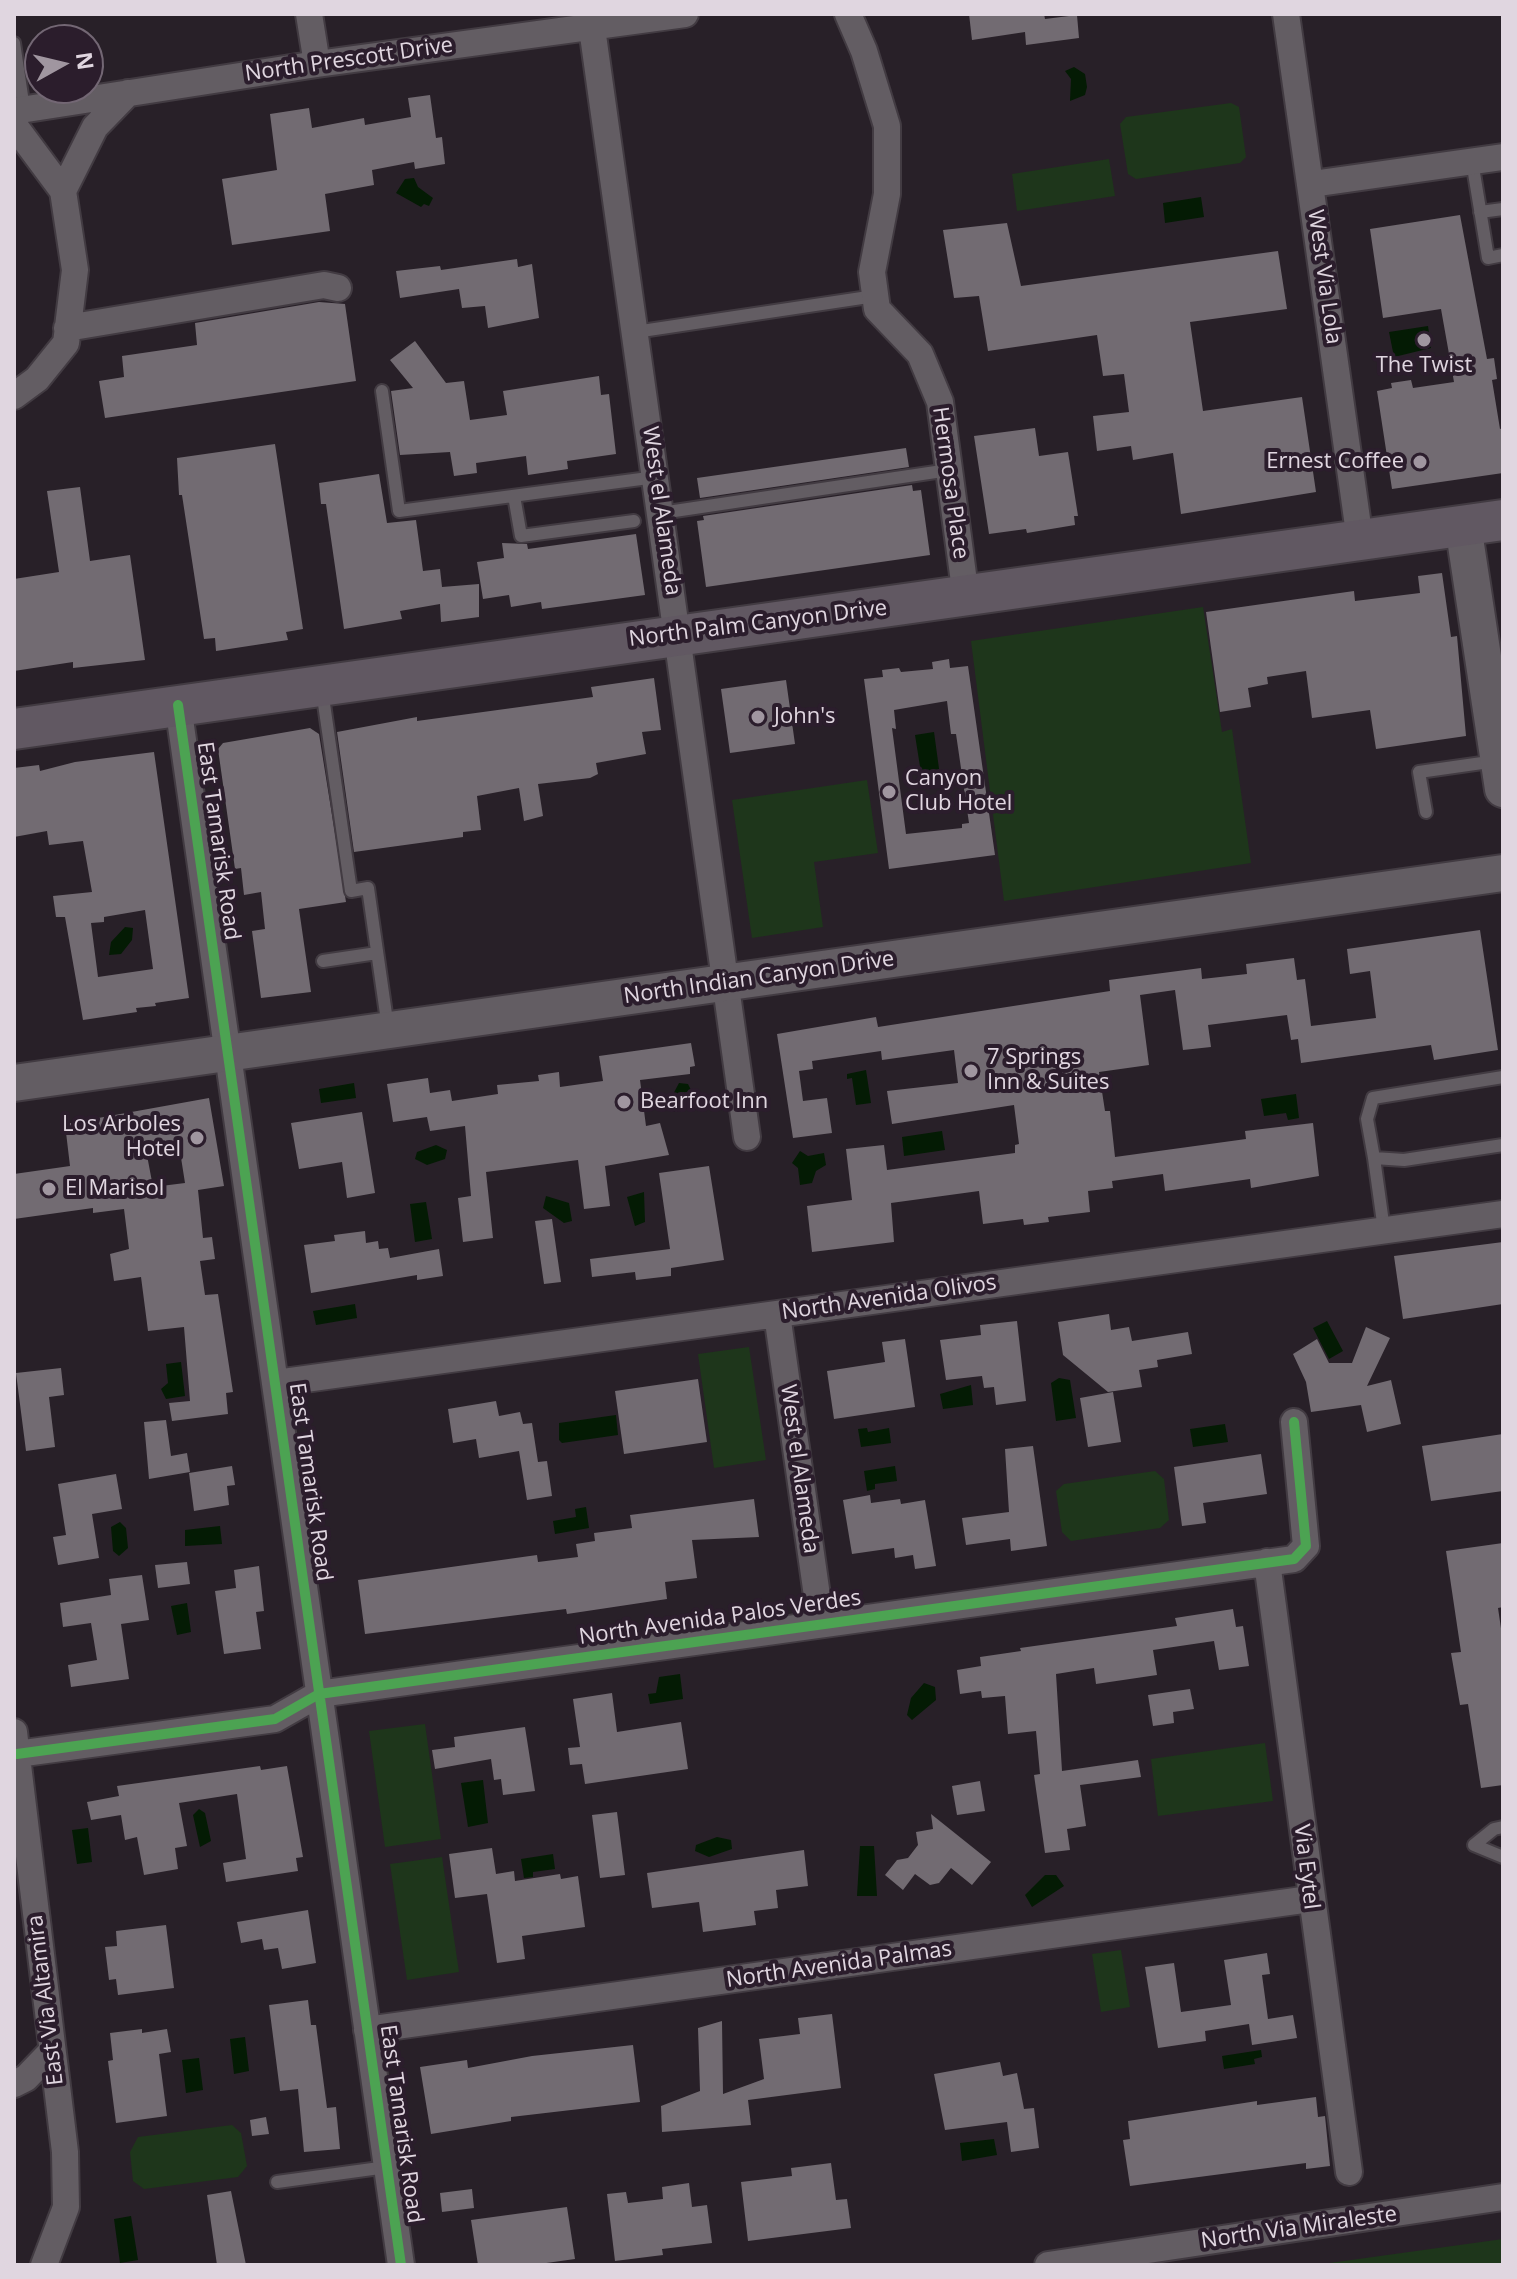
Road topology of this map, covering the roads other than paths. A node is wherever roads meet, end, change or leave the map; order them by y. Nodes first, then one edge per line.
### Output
1 (309, 14) edge
2 (685, 14) edge
3 (848, 14) edge
4 (1286, 14) edge
5 (592, 28) junction
6 (14, 43) edge
7 (317, 64) junction
8 (128, 93) junction
9 (17, 115) edge
10 (1503, 157) edge
11 (1472, 161) junction
12 (1312, 184) junction
13 (63, 191) junction
14 (1503, 209) edge
15 (1480, 212) junction
16 (1503, 255) edge
17 (338, 288) dead end
18 (875, 296) junction
19 (67, 328) junction
20 (635, 332) junction
21 (382, 391) dead end
22 (14, 396) edge
23 (949, 470) junction
24 (656, 477) junction
25 (514, 496) junction
26 (661, 513) junction
27 (1503, 520) edge
28 (634, 521) dead end
29 (1463, 525) junction
30 (1360, 540) junction
31 (966, 597) junction
32 (678, 634) junction
33 (322, 685) junction
34 (1497, 701) edge
35 (178, 705) junction
36 (14, 729) edge
37 (1501, 775) edge
38 (1426, 812) dead end
39 (1503, 873) edge
40 (377, 953) junction
41 (323, 961) dead end
42 (725, 983) junction
43 (388, 1031) junction
44 (228, 1054) junction
45 (1503, 1077) edge
46 (14, 1083) edge
47 (747, 1137) dead end
48 (1503, 1145) edge
49 (1374, 1158) junction
50 (1503, 1214) edge
51 (1384, 1230) junction
52 (777, 1314) junction
53 (276, 1383) junction
54 (1294, 1422) dead end
55 (1267, 1562) junction
56 (821, 1624) junction
57 (319, 1694) junction
58 (15, 1743) edge
59 (1503, 1827) edge
60 (1503, 1857) edge
61 (1310, 1899) junction
62 (367, 2030) junction
63 (51, 2052) junction
64 (14, 2084) edge
65 (387, 2167) junction
66 (1349, 2172) dead end
67 (277, 2182) dead end
68 (1503, 2197) edge
69 (1103, 2261) edge
70 (44, 2265) edge
71 (401, 2265) edge
72 (1048, 2265) edge

1 - 7 street
2 - 5 street, North Prescott Drive
3 - 18 street
4 - 12 street, West Via Lola
5 - 7 street, North Prescott Drive
5 - 20 street, West el Alameda
6 - 9 lane
7 - 8 street, North Prescott Drive
8 - 9 street, North Prescott Drive
8 - 13 street
9 - 13 street
10 - 11 street
11 - 12 street
11 - 15 lane
12 - 30 street, West Via Lola
13 - 19 street
14 - 15 lane
15 - 16 lane
17 - 19 street
18 - 20 lane
18 - 23 street, Hermosa Place
19 - 22 street
20 - 24 street, West el Alameda
21 - 25 lane
23 - 26 lane
23 - 31 street, Hermosa Place
24 - 25 lane
24 - 26 street, West el Alameda
25 - 28 lane
26 - 32 street, West el Alameda
27 - 29 main road, North Palm Canyon Drive
29 - 30 main road, North Palm Canyon Drive
29 - 34 main road
30 - 31 main road, North Palm Canyon Drive
31 - 32 main road, North Palm Canyon Drive
32 - 33 main road, North Palm Canyon Drive
32 - 42 street, West el Alameda
33 - 35 main road, North Palm Canyon Drive
33 - 40 lane
34 - 37 main road
35 - 36 main road, North Palm Canyon Drive
35 - 44 street, East Tamarisk Road
37 - 38 lane
39 - 42 main road, North Indian Canyon Drive
40 - 41 lane
40 - 43 lane
42 - 43 main road, North Indian Canyon Drive
42 - 47 street, West el Alameda
43 - 44 main road, North Indian Canyon Drive
44 - 46 main road, North Indian Canyon Drive
44 - 53 street, East Tamarisk Road
45 - 49 lane
48 - 49 lane
49 - 51 lane
50 - 51 street, North Avenida Olivos
51 - 52 street, North Avenida Olivos
52 - 53 street, North Avenida Olivos
52 - 56 street, West el Alameda
53 - 57 street, East Tamarisk Road
54 - 55 street, North Avenida Palos Verdes
55 - 56 street, North Avenida Palos Verdes
55 - 61 street, Via Eytel
56 - 57 street, North Avenida Palos Verdes
57 - 58 street, North Avenida Palos Verdes
57 - 62 street, East Tamarisk Road
58 - 63 street, East Via Altamira
59 - 60 lane
61 - 62 street, North Avenida Palmas
61 - 66 street, Via Eytel
62 - 65 street, East Tamarisk Road
63 - 64 street
63 - 70 street, East Via Altamira
65 - 67 lane
65 - 71 street, East Tamarisk Road
68 - 69 street, North Via Miraleste
69 - 72 street, North Via Miraleste

